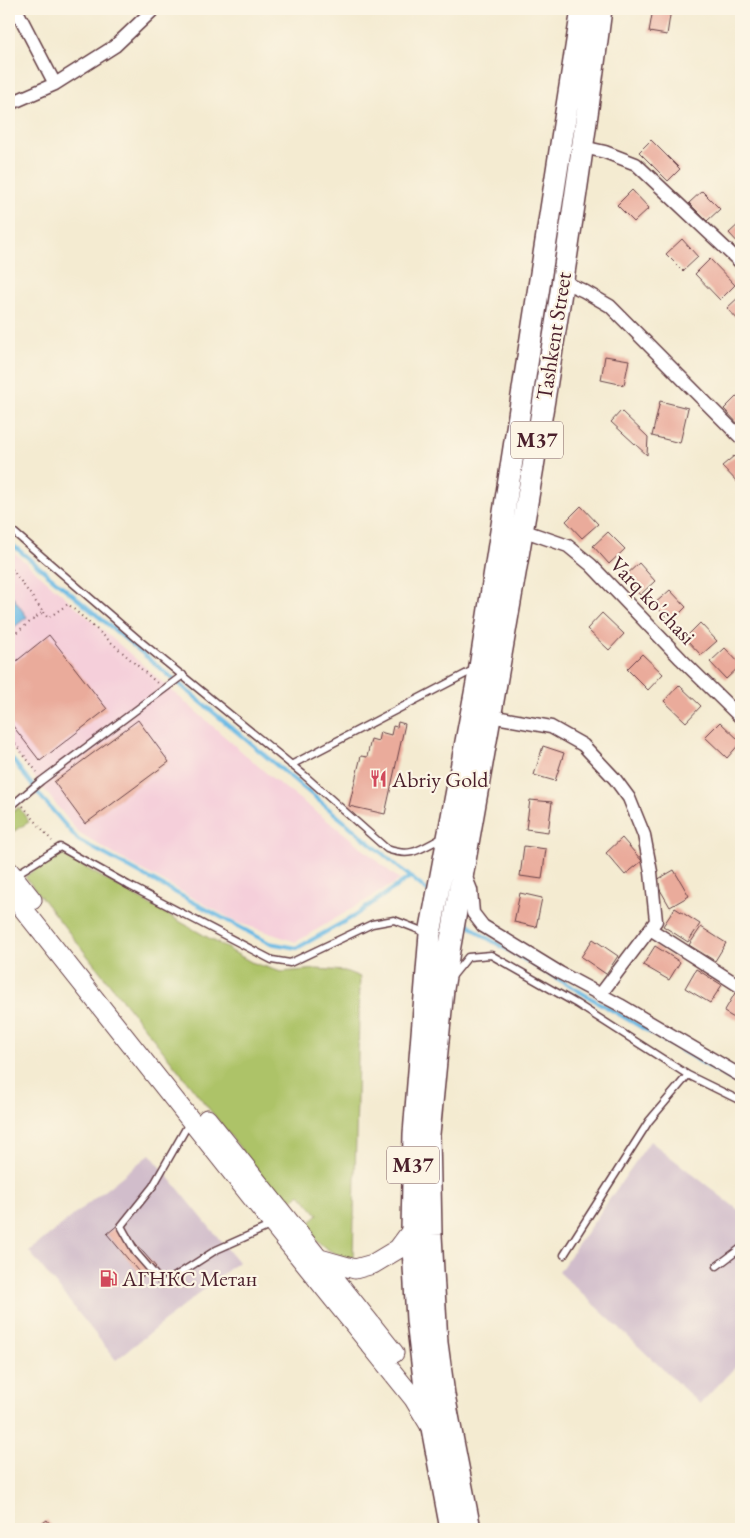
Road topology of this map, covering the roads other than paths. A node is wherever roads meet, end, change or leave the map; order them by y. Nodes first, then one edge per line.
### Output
1 (16, 9) edge
2 (154, 9) edge
3 (582, 9) edge
4 (601, 9) edge
5 (55, 84) junction
6 (9, 104) edge
7 (583, 147) junction
8 (741, 263) edge
9 (562, 281) junction
10 (741, 438) edge
11 (9, 528) edge
12 (522, 530) junction
13 (480, 666) junction
14 (183, 675) junction
15 (490, 716) junction
16 (741, 718) edge
17 (291, 765) junction
18 (9, 808) edge
19 (448, 835) junction
20 (463, 870) junction
21 (10, 879) edge
22 (650, 929) junction
23 (430, 934) junction
24 (741, 987) edge
25 (443, 989) junction
26 (600, 995) junction
27 (688, 1075) junction
28 (741, 1076) edge
29 (741, 1101) edge
30 (191, 1120) junction
31 (273, 1224) junction
32 (412, 1230) junction
33 (741, 1248) edge
34 (564, 1255) dead end
35 (320, 1259) junction
36 (717, 1266) dead end
37 (435, 1396) junction
38 (434, 1433) junction
39 (450, 1529) edge
40 (470, 1529) edge

1 - 5 street
2 - 5 street
3 - 13 highway, Tashkent Street / M37
4 - 7 highway, Tashkent Street / M37
5 - 6 street
7 - 8 street
7 - 9 highway, Tashkent Street / M37
9 - 10 street
9 - 12 highway, Tashkent Street / M37
11 - 14 lane
12 - 15 highway, Tashkent Street / M37
12 - 16 street, Varq ko'chasi
13 - 17 lane
13 - 19 highway, Tashkent Street / M37
14 - 17 lane
14 - 18 lane
15 - 20 highway, Tashkent Street / M37
15 - 22 street
17 - 19 lane
19 - 23 highway, Tashkent Street / M37
20 - 25 highway, M37
20 - 26 street
21 - 23 lane
21 - 30 main road
21 - 35 main road
22 - 24 street
22 - 26 street
23 - 32 highway, M37
25 - 27 lane
25 - 37 highway, M37
26 - 28 street
27 - 29 lane
27 - 34 lane
30 - 31 main road
30 - 31 lane
31 - 38 main road
32 - 35 main road
32 - 37 highway, M37
33 - 36 lane
35 - 37 main road
37 - 38 highway, M37
37 - 40 highway, M37
38 - 39 highway, M37

